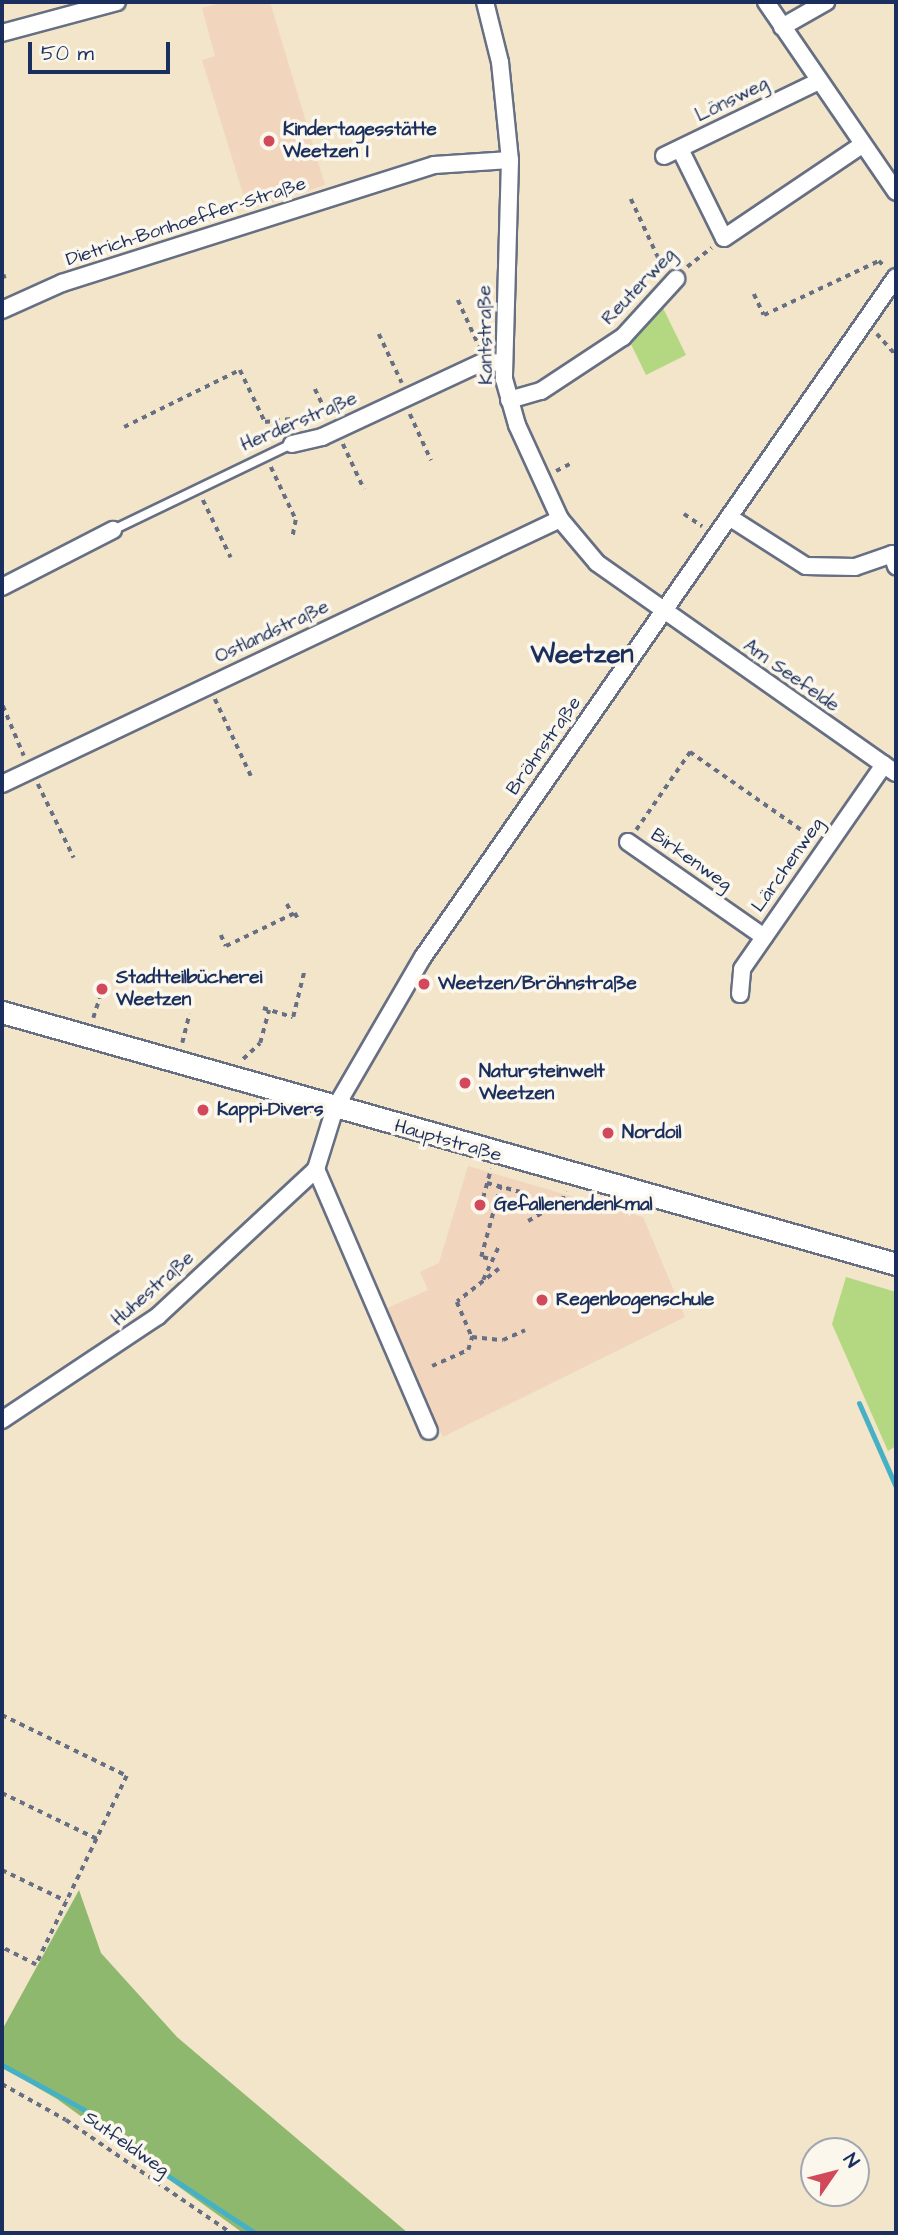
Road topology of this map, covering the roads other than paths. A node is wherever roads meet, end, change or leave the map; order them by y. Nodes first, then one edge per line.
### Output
1 (117, 2) edge
2 (485, 2) edge
3 (766, 2) edge
4 (826, 2) edge
5 (782, 27) junction
6 (2, 33) edge
7 (818, 81) junction
8 (862, 145) junction
9 (680, 149) junction
10 (664, 156) dead end
11 (510, 160) junction
12 (896, 192) edge
13 (890, 272) edge
14 (674, 283) road end
15 (2, 310) edge
16 (495, 362) junction
17 (509, 400) junction
18 (292, 444) joint
19 (729, 517) junction
20 (560, 519) junction
21 (113, 530) joint
22 (896, 566) edge
23 (2, 587) edge
24 (663, 612) junction
25 (890, 769) edge
26 (2, 783) edge
27 (628, 842) road end
28 (764, 937) junction
29 (740, 994) dead end
30 (2, 1012) edge
31 (334, 1108) junction
32 (316, 1169) junction
33 (896, 1264) edge
34 (2, 1420) edge
35 (429, 1431) dead end

1 - 6 street
2 - 11 street, Kantstraße
3 - 5 street
4 - 5 street
5 - 7 street
7 - 8 street
7 - 9 street, Lönsweg
8 - 9 street
8 - 12 street
9 - 10 street, Lönsweg
11 - 15 street, Dietrich-Bonhoeffer-Straße
11 - 16 street, Kantstraße
13 - 19 street, Bröhnstraße
14 - 17 street, Reuterweg
16 - 17 street, Kantstraße
16 - 18 street, Herderstraße
17 - 20 street, Kantstraße
18 - 21 lane, Herderstraße
19 - 22 street
19 - 24 street, Bröhnstraße
20 - 24 street, Kantstraße
20 - 26 street, Ostlandstraße
21 - 23 street
24 - 25 street, Am Seefelde
24 - 31 street, Bröhnstraße
25 - 28 street, Lärchenweg
27 - 28 street, Birkenweg
28 - 29 street, Lärchenweg
30 - 31 street, Hauptstraße
31 - 32 street
31 - 33 street, Hauptstraße
32 - 34 street, Huhestraße
32 - 35 street

